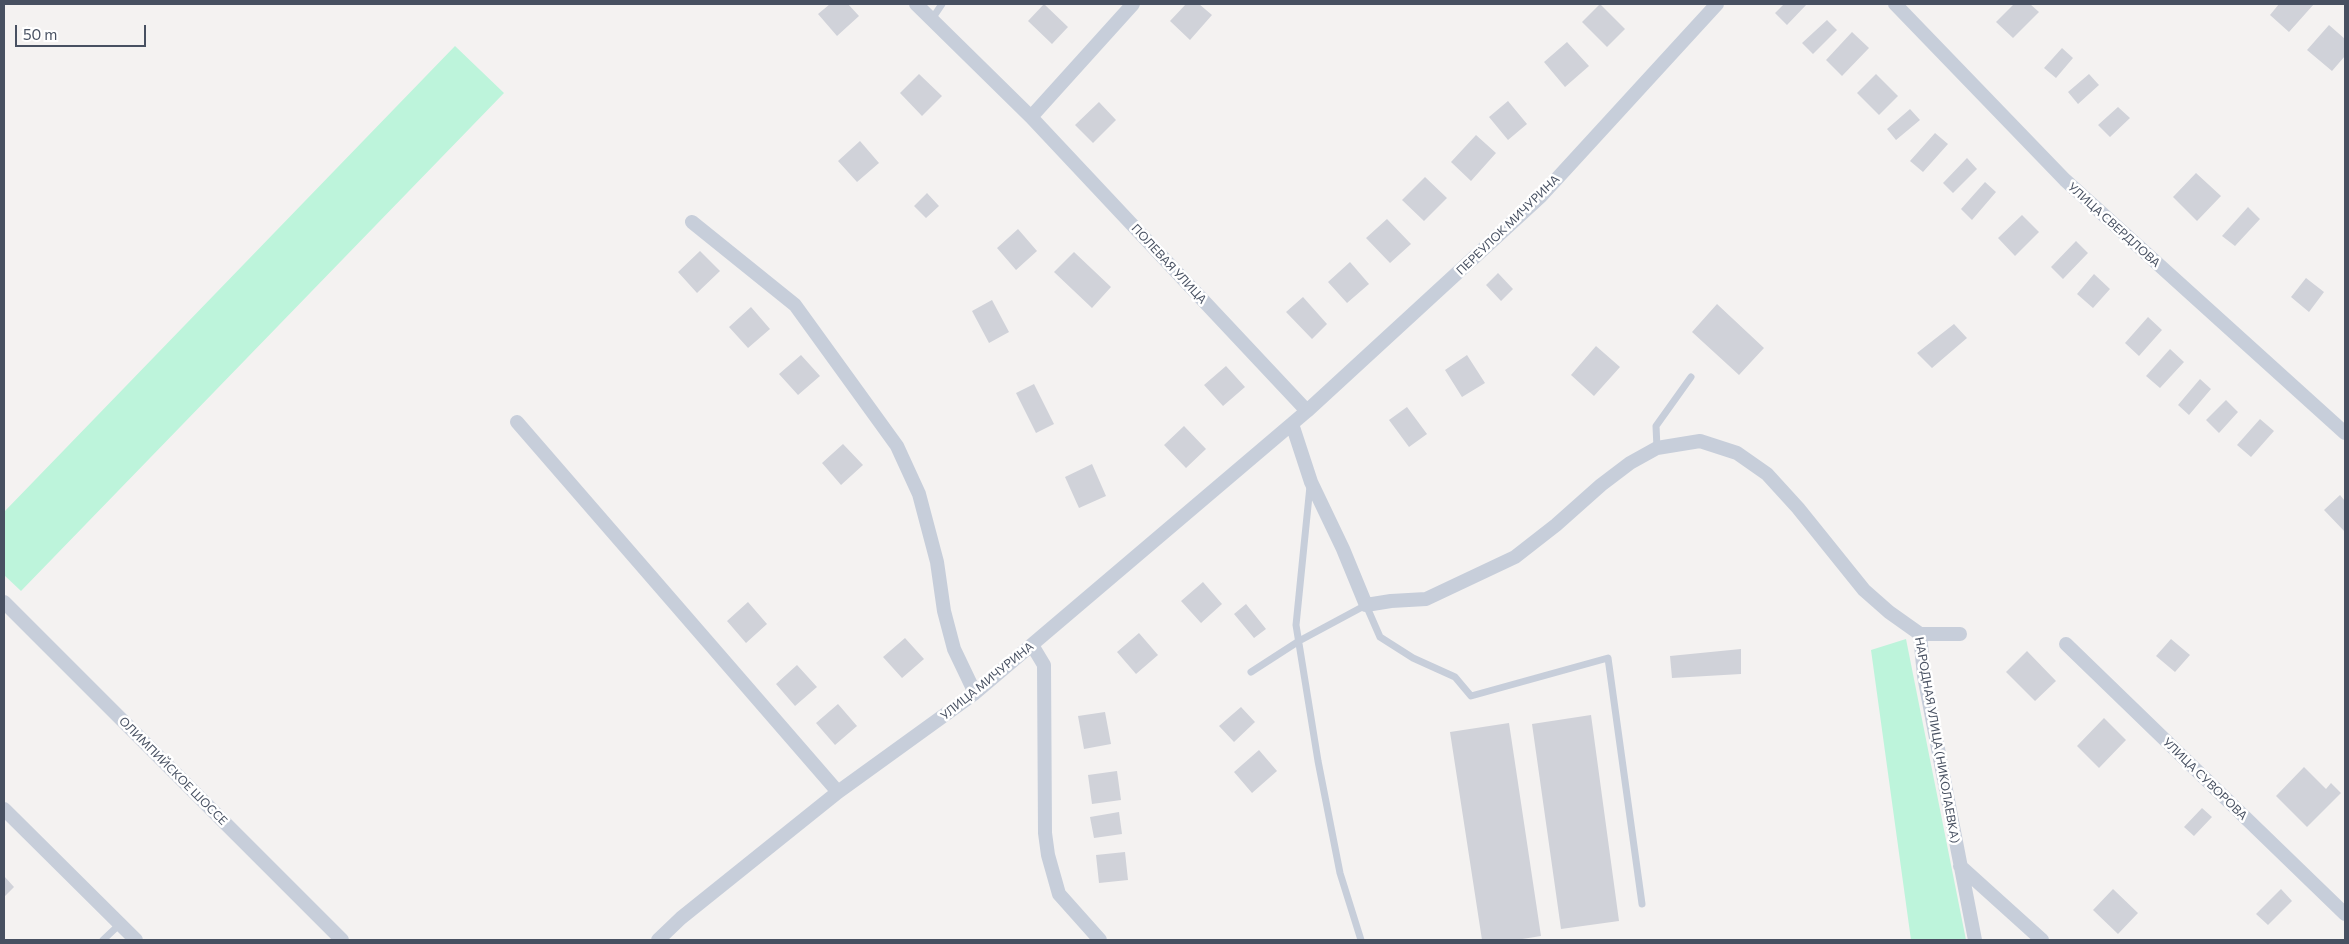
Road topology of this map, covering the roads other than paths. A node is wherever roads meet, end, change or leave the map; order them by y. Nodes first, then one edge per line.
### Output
1 (916, 4) edge
2 (942, 4) edge
3 (1133, 4) edge
4 (1717, 4) edge
5 (1895, 4) edge
6 (932, 19) junction
7 (1031, 118) junction
8 (692, 222) dead end
9 (1691, 377) dead end
10 (1307, 411) junction
11 (517, 422) dead end
12 (1292, 424) junction
13 (2345, 433) edge
14 (1657, 448) junction
15 (1311, 482) junction
16 (4, 602) edge
17 (1366, 606) junction
18 (1920, 634) junction
19 (1960, 634) dead end
20 (1299, 641) junction
21 (2066, 644) dead end
22 (1032, 645) junction
23 (1251, 672) dead end
24 (975, 693) junction
25 (838, 792) junction
26 (4, 809) edge
27 (1960, 866) junction
28 (1642, 904) dead end
29 (2345, 914) edge
30 (120, 924) junction
31 (103, 940) edge
32 (136, 940) edge
33 (342, 940) edge
34 (658, 940) edge
35 (1100, 940) edge
36 (1361, 940) edge
37 (1975, 940) edge
38 (2042, 940) edge

1 - 6 street, ПОЛЕВАЯ УЛИЦА
2 - 6 lane
3 - 7 street
4 - 10 street, ПЕРЕУЛОК МИЧУРИНА
5 - 13 street, УЛИЦА СВЕРДЛОВА
6 - 7 street, ПОЛЕВАЯ УЛИЦА
7 - 10 street, ПОЛЕВАЯ УЛИЦА
8 - 24 street
9 - 14 lane
10 - 12 street, УЛИЦА МИЧУРИНА
11 - 25 street
12 - 15 street
12 - 22 street, УЛИЦА МИЧУРИНА
14 - 17 street, НАРОДНАЯ УЛИЦА (НИКОЛАЕВКА)
14 - 18 street, НАРОДНАЯ УЛИЦА (НИКОЛАЕВКА)
15 - 17 street
15 - 20 lane
16 - 33 street, ОЛИМПИЙСКОЕ ШОССЕ
17 - 20 lane
17 - 28 lane
18 - 19 street
18 - 27 street, НАРОДНАЯ УЛИЦА (НИКОЛАЕВКА)
20 - 23 lane
20 - 36 lane
21 - 29 street, УЛИЦА СУВОРОВА
22 - 24 street, УЛИЦА МИЧУРИНА
22 - 35 street
24 - 25 street, УЛИЦА МИЧУРИНА
25 - 34 street, УЛИЦА МИЧУРИНА
26 - 30 street
27 - 37 street, НАРОДНАЯ УЛИЦА (НИКОЛАЕВКА)
27 - 38 street
30 - 31 lane
30 - 32 street

